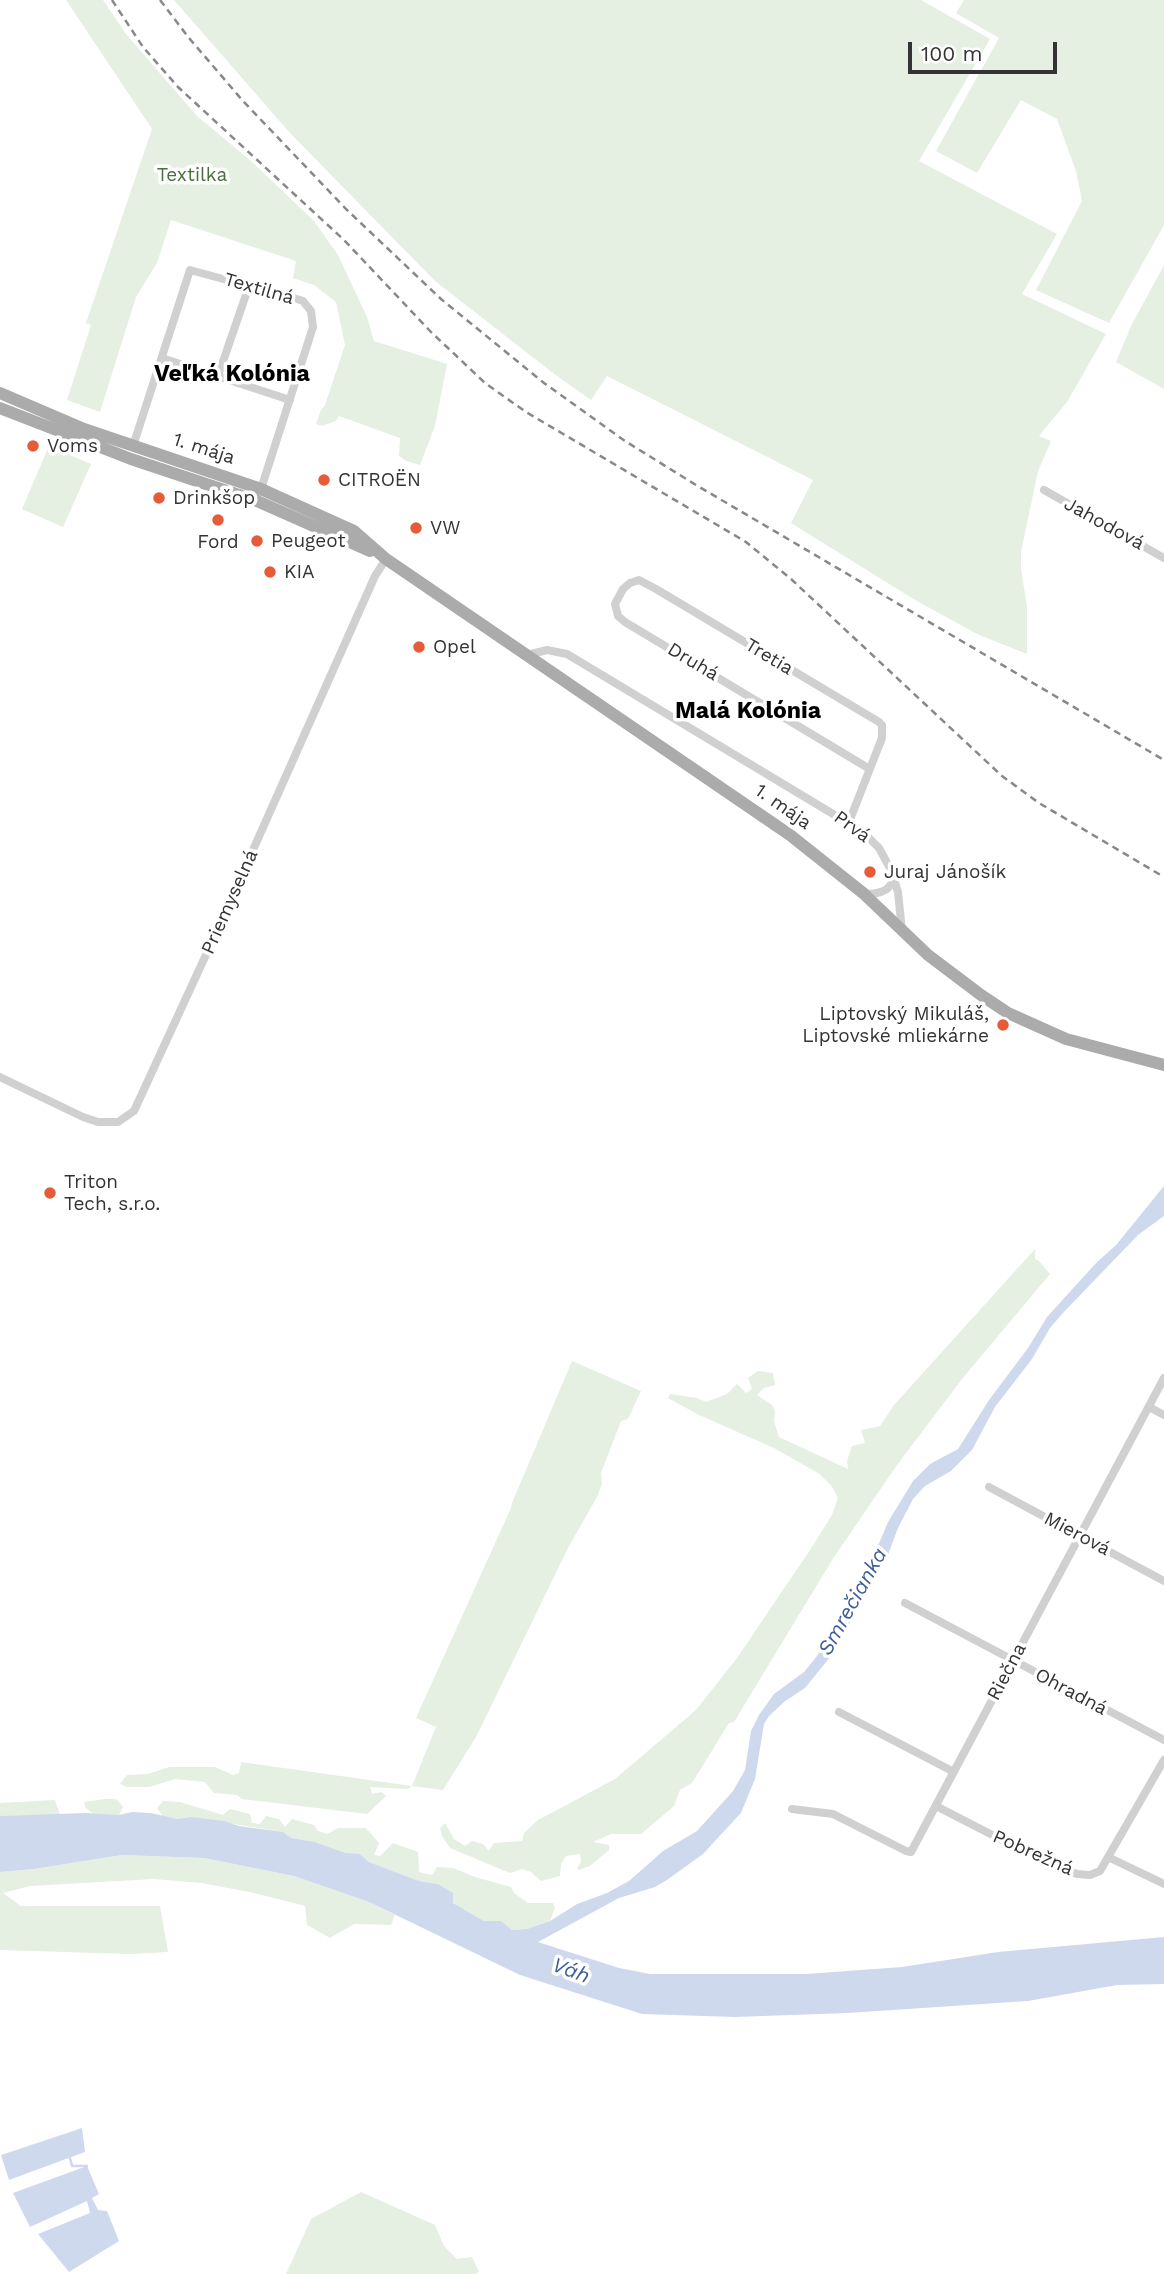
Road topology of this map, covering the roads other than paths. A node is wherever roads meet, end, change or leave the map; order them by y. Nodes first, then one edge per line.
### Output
1 (249, 286) junction
2 (162, 358) junction
3 (218, 376) junction
4 (0, 393) edge
5 (290, 400) junction
6 (0, 408) edge
7 (133, 446) junction
8 (1044, 490) dead end
9 (259, 495) junction
10 (1164, 558) edge
11 (386, 559) junction
12 (625, 622) joint
13 (527, 654) junction
14 (869, 768) junction
15 (849, 822) junction
16 (895, 880) junction
17 (863, 893) junction
18 (902, 931) junction
19 (1164, 1065) edge
20 (0, 1077) edge
21 (1164, 1378) edge
22 (1149, 1407) junction
23 (1164, 1415) edge
24 (989, 1487) dead end
25 (1080, 1536) junction
26 (1164, 1581) edge
27 (905, 1603) dead end
28 (1013, 1661) junction
29 (839, 1712) dead end
30 (1164, 1741) edge
31 (1164, 1760) edge
32 (954, 1772) junction
33 (936, 1806) junction
34 (792, 1809) dead end
35 (1108, 1857) junction
36 (1164, 1884) edge

1 - 2 street, Textilná
1 - 3 street
1 - 5 street, Textilná
2 - 3 street
2 - 7 street, Textilná
3 - 5 street
4 - 7 main road, 1. mája
5 - 9 street, Textilná
6 - 9 main road, 1. mája
7 - 9 main road, 1. mája
8 - 10 street, Jahodová
9 - 11 main road, 1. mája
11 - 13 main road, 1. mája
11 - 20 street, Priemyselná
12 - 14 street, Druhá
12 - 14 street, Tretia
13 - 15 street, Prvá
13 - 17 main road, 1. mája
14 - 15 street
15 - 16 street, Prvá
16 - 17 street
16 - 18 street, Prvá
17 - 18 main road, 1. mája
18 - 19 main road, 1. mája
21 - 22 street, Riečna
22 - 23 street
22 - 25 street, Riečna
24 - 25 street, Mierová
25 - 26 street, Mierová
25 - 28 street, Riečna
27 - 28 street, Ohradná
28 - 30 street, Ohradná
28 - 32 street, Riečna
29 - 32 street
31 - 35 street
32 - 33 street, Riečna
33 - 34 street, Riečna
33 - 35 street, Pobrežná
35 - 36 street

